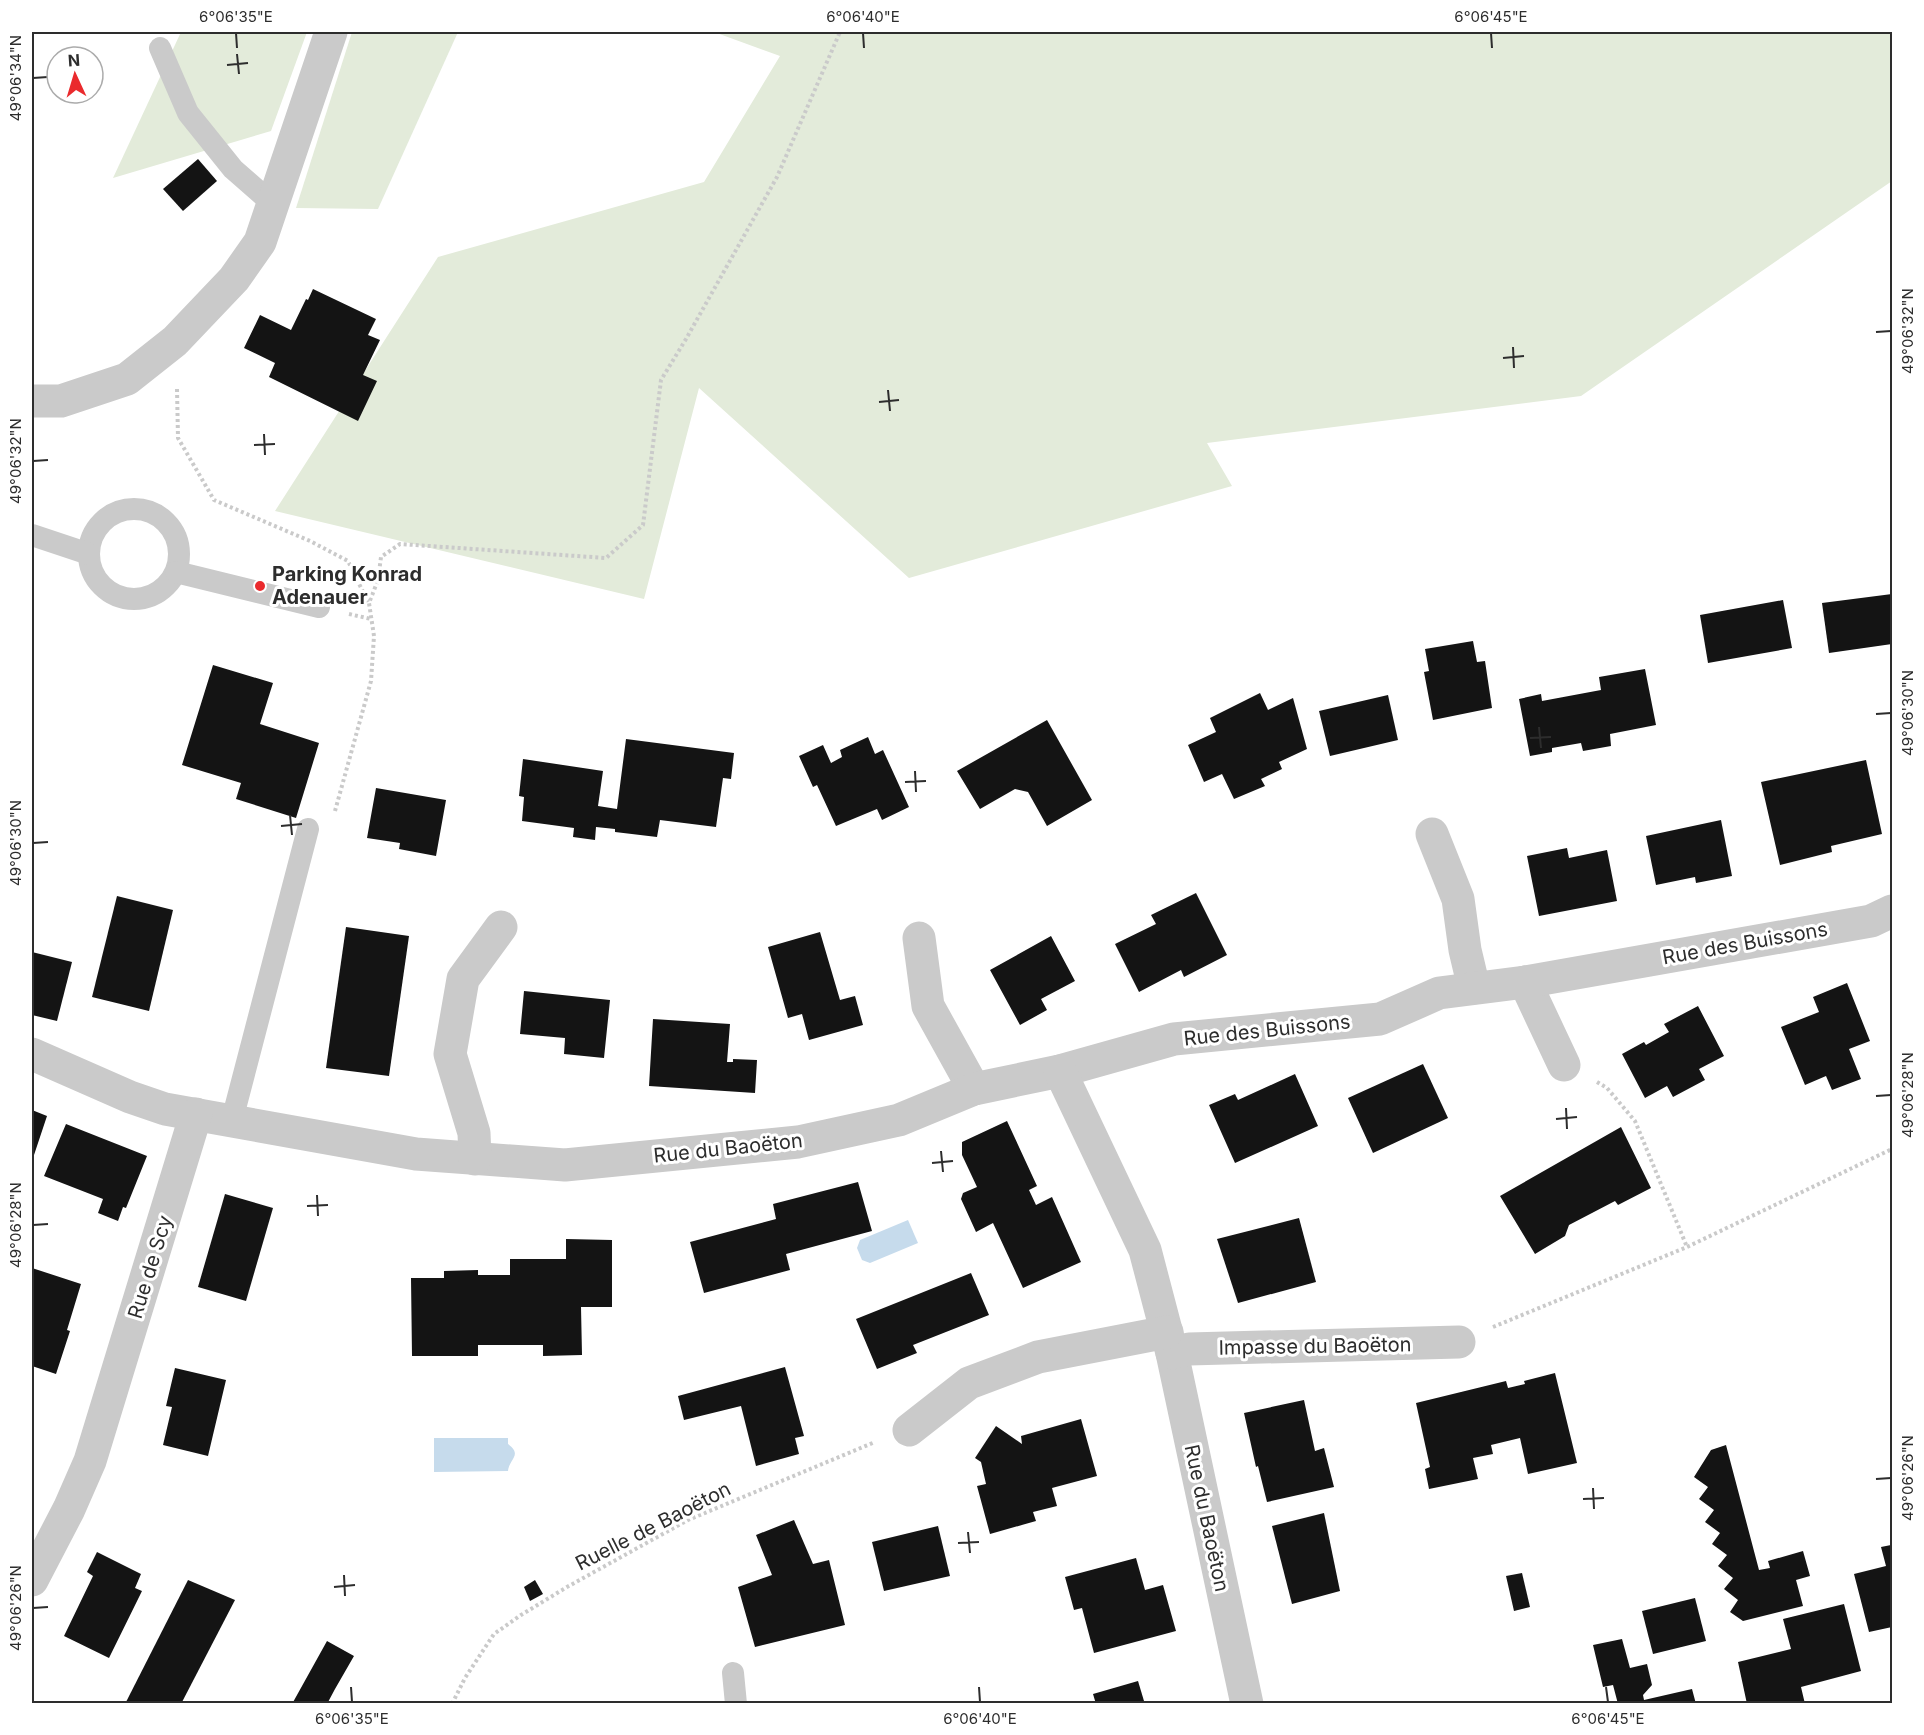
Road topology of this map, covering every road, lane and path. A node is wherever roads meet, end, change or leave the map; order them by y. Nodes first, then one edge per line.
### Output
1 (331, 32) edge
2 (840, 32) edge
3 (160, 48) dead end
4 (273, 204) junction
5 (175, 341) junction
6 (32, 401) edge
7 (32, 535) edge
8 (89, 554) junction
9 (176, 572) junction
10 (369, 603) junction
11 (319, 607) dead end
12 (332, 822) dead end
13 (308, 829) dead end
14 (1432, 834) dead end
15 (1893, 911) edge
16 (501, 927) dead end
17 (919, 938) dead end
18 (1525, 982) junction
19 (1474, 988) junction
20 (32, 1054) edge
21 (1564, 1065) joint
22 (1060, 1071) junction
23 (974, 1089) junction
24 (196, 1114) junction
25 (232, 1120) junction
26 (1893, 1149) edge
27 (475, 1159) junction
28 (1687, 1247) junction
29 (1459, 1342) joint
30 (1169, 1343) junction
31 (909, 1430) joint
32 (32, 1580) edge
33 (733, 1673) dead end
34 (452, 1704) edge
35 (736, 1704) edge
36 (1247, 1704) edge

1 - 4 street
2 - 10 path
3 - 4 lane
4 - 5 street
5 - 6 street
5 - 10 path
7 - 8 lane
8 - 9 lane
8 - 9 lane
9 - 11 lane
10 - 12 path
13 - 25 lane
14 - 19 street
15 - 18 street, Rue des Buissons
16 - 27 street
17 - 23 street
18 - 19 street, Rue des Buissons
18 - 21 street
19 - 22 street, Rue des Buissons
20 - 24 street
21 - 28 path
22 - 23 street, Rue du Baoëton
22 - 30 street, Rue du Baoëton
23 - 27 street, Rue du Baoëton
24 - 25 street, Rue du Baoëton
24 - 32 street, Rue de Scy
25 - 27 street, Rue du Baoëton
26 - 28 path
28 - 29 path
29 - 30 street, Impasse du Baoëton
30 - 31 street
30 - 36 street, Rue du Baoëton
31 - 34 path, Ruelle de Baoëton
33 - 35 lane

